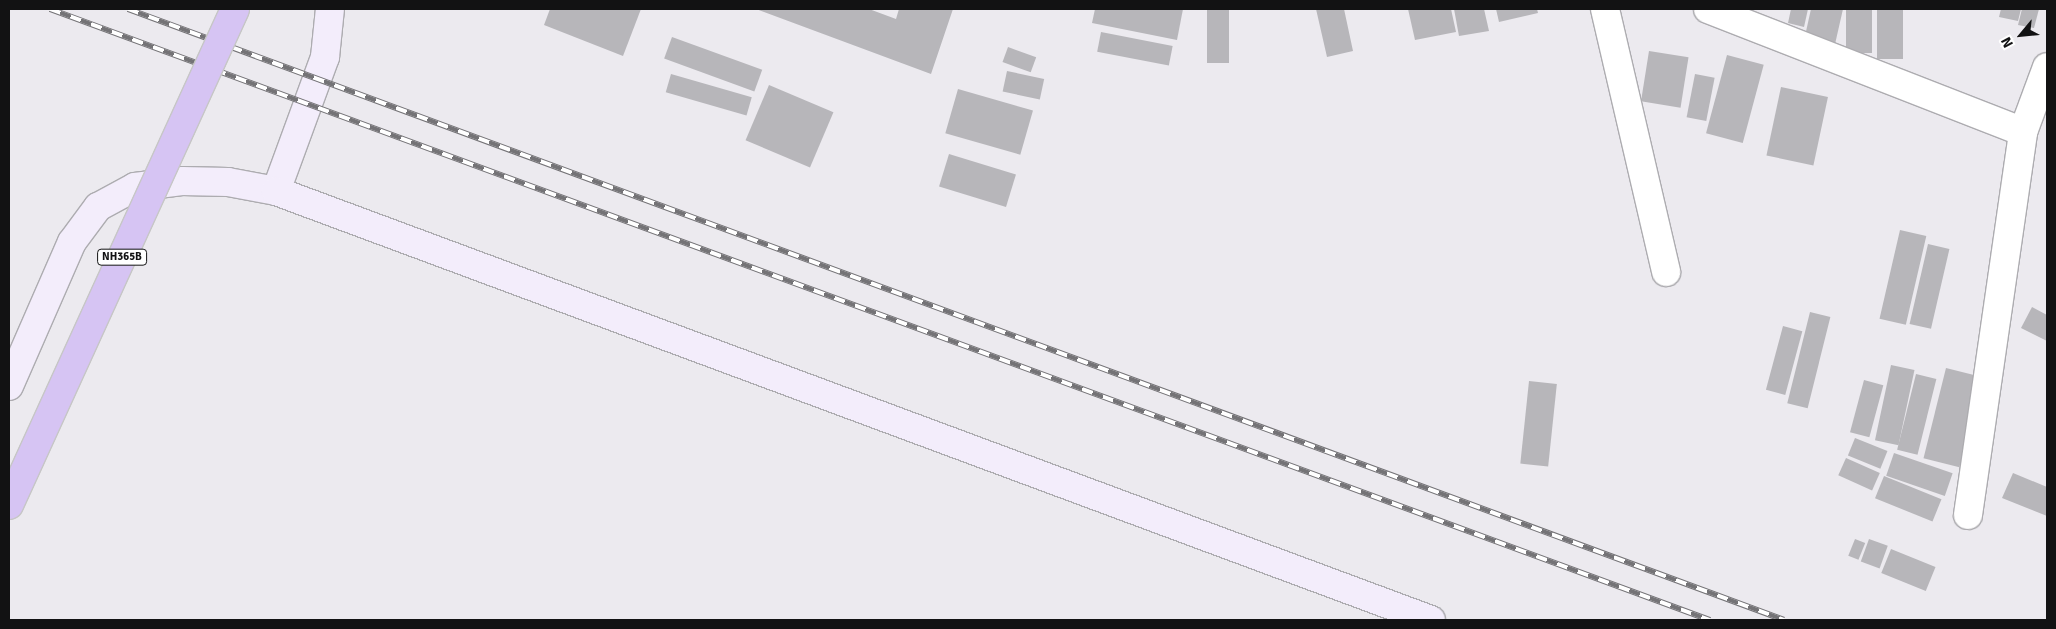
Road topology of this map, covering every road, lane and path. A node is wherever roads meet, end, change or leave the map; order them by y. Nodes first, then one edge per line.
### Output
1 (235, 9) edge
2 (330, 9) edge
3 (1604, 9) edge
4 (1708, 9) edge
5 (2047, 67) edge
6 (2023, 132) junction
7 (276, 190) junction
8 (1666, 272) dead end
9 (9, 386) edge
10 (9, 505) edge
11 (1968, 515) dead end
12 (1431, 620) edge

1 - 10 highway, NH365B, bridge
2 - 7 street
3 - 8 street
4 - 6 street
5 - 6 street
6 - 11 street
7 - 9 street
7 - 12 street

